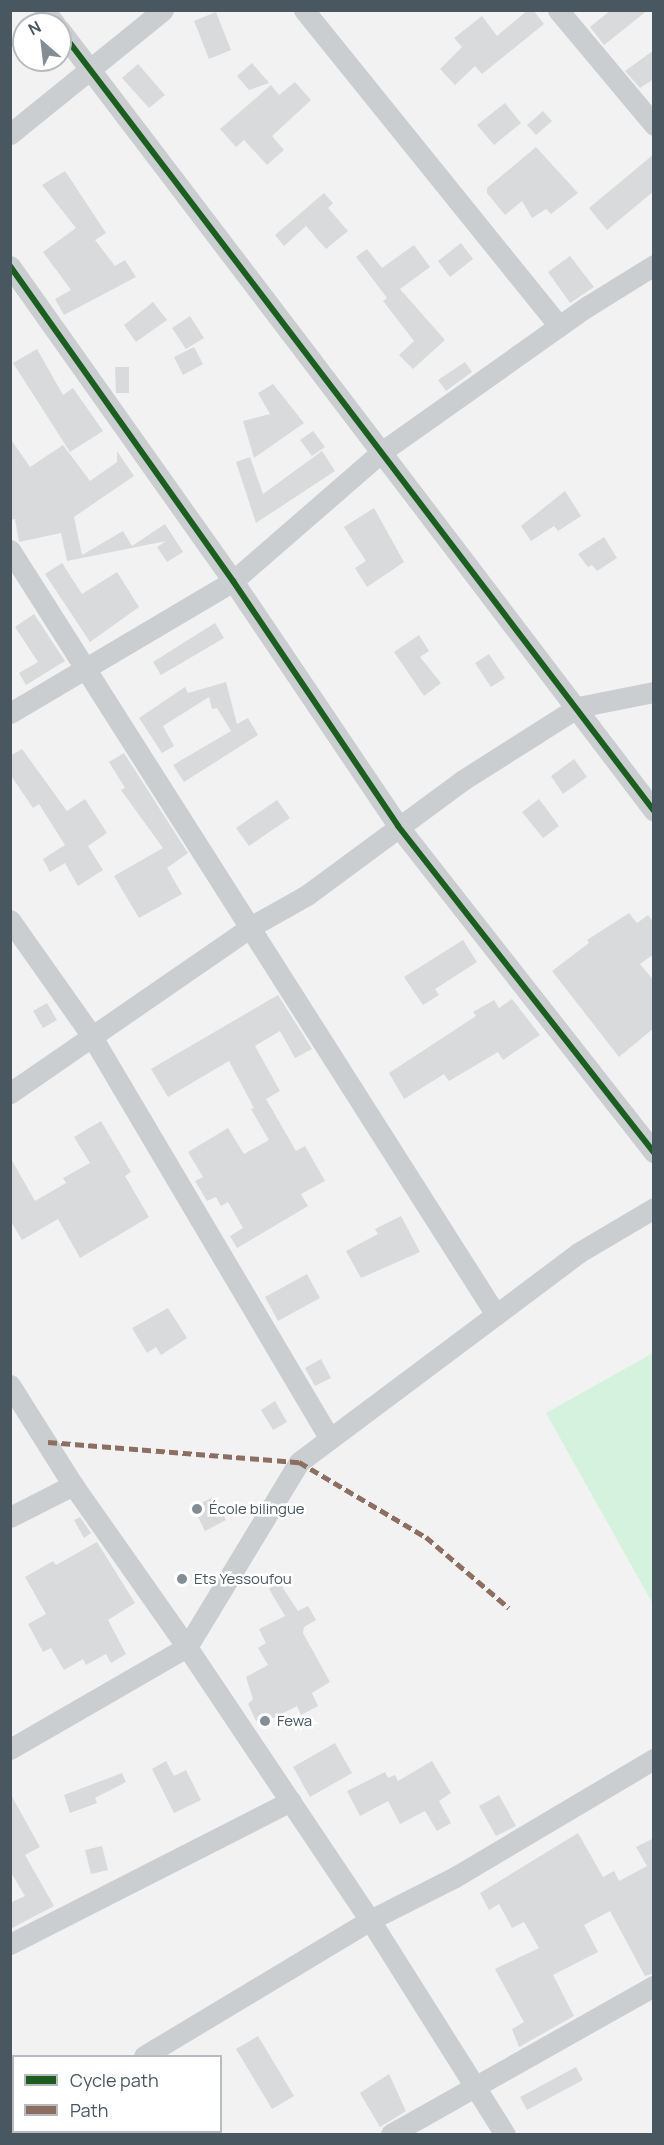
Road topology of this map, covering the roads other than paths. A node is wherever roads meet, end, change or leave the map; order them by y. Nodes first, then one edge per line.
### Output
1 (163, 10) edge
2 (304, 10) edge
3 (558, 10) edge
4 (72, 45) edge
5 (91, 69) junction
6 (654, 126) edge
7 (10, 134) edge
8 (654, 265) edge
9 (10, 266) edge
10 (559, 326) junction
11 (380, 453) junction
12 (10, 550) edge
13 (232, 581) junction
14 (86, 669) junction
15 (654, 692) edge
16 (578, 707) junction
17 (10, 713) edge
18 (654, 811) edge
19 (398, 826) junction
20 (10, 920) edge
21 (252, 926) junction
22 (91, 1035) junction
23 (10, 1093) edge
24 (654, 1153) edge
25 (654, 1208) edge
26 (496, 1315) junction
27 (10, 1385) edge
28 (330, 1439) junction
29 (73, 1485) junction
30 (10, 1516) edge
31 (187, 1647) junction
32 (10, 1749) edge
33 (654, 1759) edge
34 (291, 1801) junction
35 (370, 1920) junction
36 (10, 1944) edge
37 (654, 1986) edge
38 (146, 2055) edge
39 (476, 2088) junction
40 (391, 2134) edge
41 (505, 2134) edge

1 - 5 street
2 - 10 street
3 - 6 street
4 - 5 street
5 - 7 street
5 - 11 street
8 - 10 street
9 - 13 street
10 - 11 street
11 - 13 street
11 - 16 street
12 - 14 street
13 - 14 street
13 - 19 street
14 - 17 street
14 - 21 street
15 - 16 street
16 - 18 street
16 - 19 street
19 - 21 street
19 - 24 street
20 - 22 street
21 - 22 street
21 - 26 street
22 - 23 street
22 - 28 street
25 - 26 street
26 - 28 street
27 - 29 street
28 - 31 street
29 - 30 street
29 - 31 street
31 - 32 street
31 - 34 street
33 - 35 street
34 - 35 street
34 - 36 street
35 - 38 street
35 - 39 street
37 - 39 street
39 - 40 street
39 - 41 street

